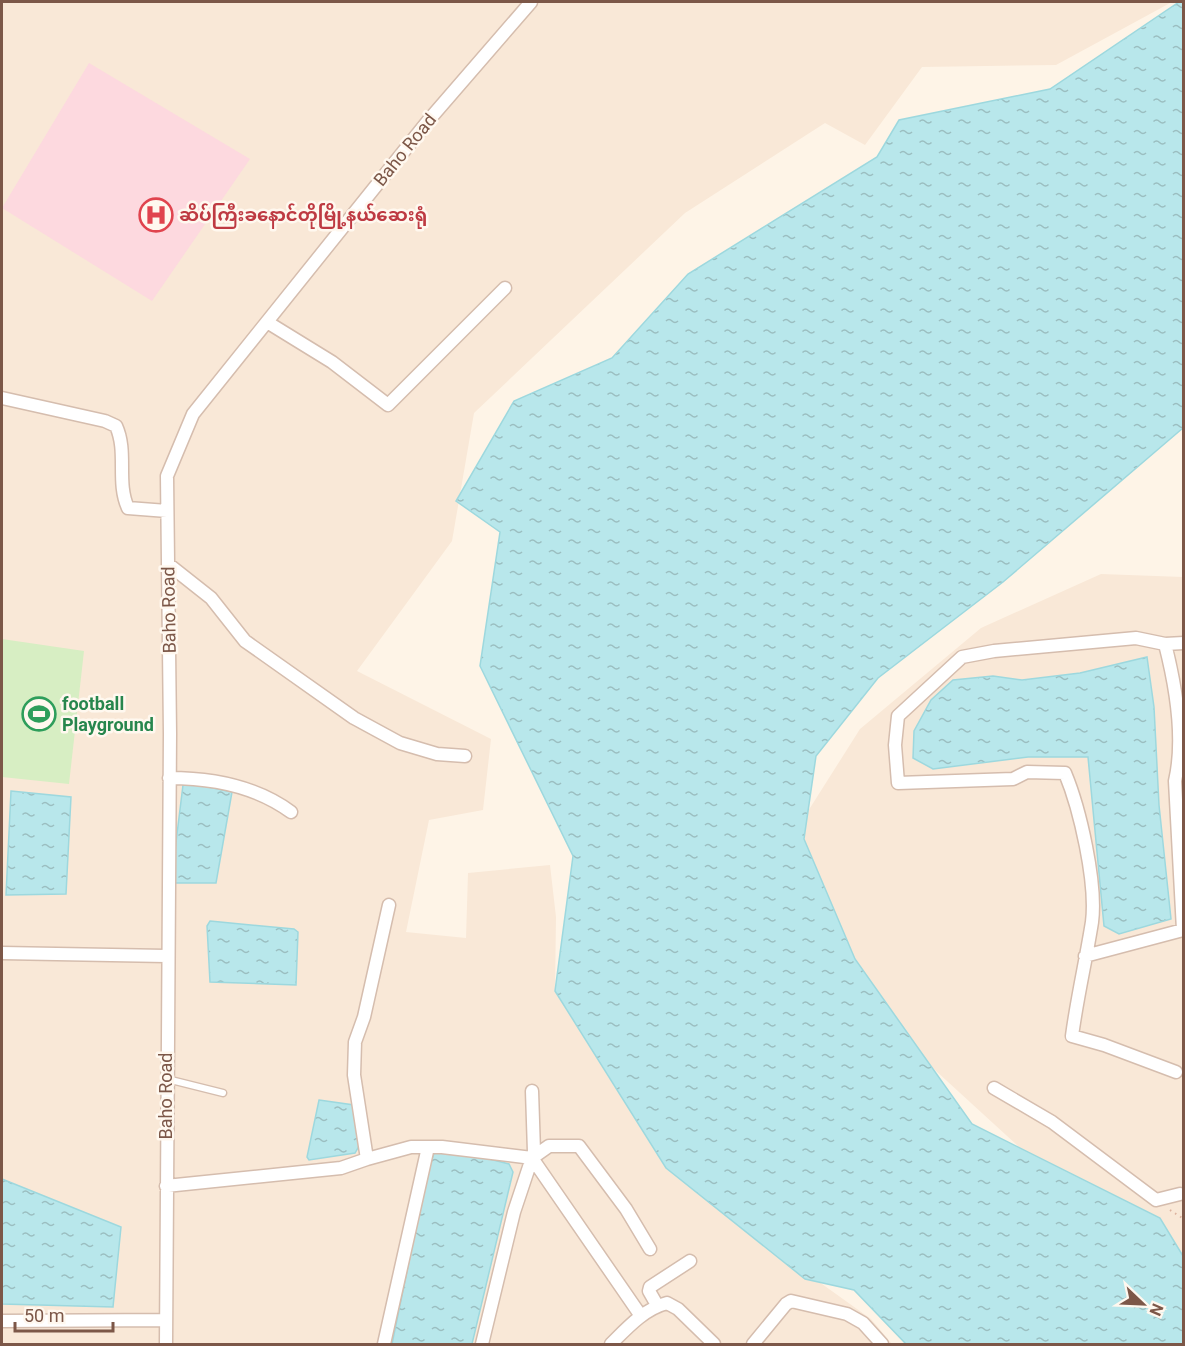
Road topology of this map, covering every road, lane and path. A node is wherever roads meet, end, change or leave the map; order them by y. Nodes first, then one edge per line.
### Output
1 (531, 2) edge
2 (505, 288) dead end
3 (267, 322) junction
4 (2, 398) edge
5 (167, 511) junction
6 (168, 564) junction
7 (1165, 644) junction
8 (1184, 644) edge
9 (465, 756) dead end
10 (169, 778) junction
11 (291, 812) dead end
12 (1179, 813) edge
13 (389, 905) dead end
14 (2, 953) edge
15 (166, 956) junction
16 (1085, 956) junction
17 (1176, 1072) dead end
18 (166, 1079) junction
19 (994, 1088) dead end
20 (532, 1091) dead end
21 (224, 1093) dead end
22 (428, 1147) junction
23 (532, 1158) junction
24 (367, 1159) junction
25 (166, 1186) junction
26 (1180, 1194) dead end
27 (650, 1249) dead end
28 (690, 1261) dead end
29 (657, 1305) junction
30 (641, 1316) junction
31 (166, 1320) junction
32 (2, 1321) edge
33 (166, 1344) edge
34 (384, 1344) edge
35 (482, 1344) edge
36 (611, 1344) edge
37 (714, 1344) edge
38 (753, 1344) edge
39 (882, 1344) edge

1 - 3 street, Baho Road
2 - 3 street
3 - 5 street, Baho Road
4 - 5 street
5 - 6 street, Baho Road
6 - 9 street
6 - 10 street, Baho Road
7 - 8 street
7 - 12 street
7 - 16 street
10 - 11 street
10 - 15 street, Baho Road
12 - 16 street
13 - 24 street
14 - 15 street
15 - 18 street, Baho Road
16 - 17 street
18 - 21 lane
18 - 25 street, Baho Road
19 - 26 street
20 - 23 street
22 - 23 street
22 - 24 street
22 - 34 street
23 - 27 street
23 - 30 street
23 - 35 street
24 - 25 street
25 - 31 street, Baho Road
28 - 29 street
29 - 30 street
29 - 37 street
30 - 36 street
31 - 32 street
31 - 33 street, Baho Road
38 - 39 street

